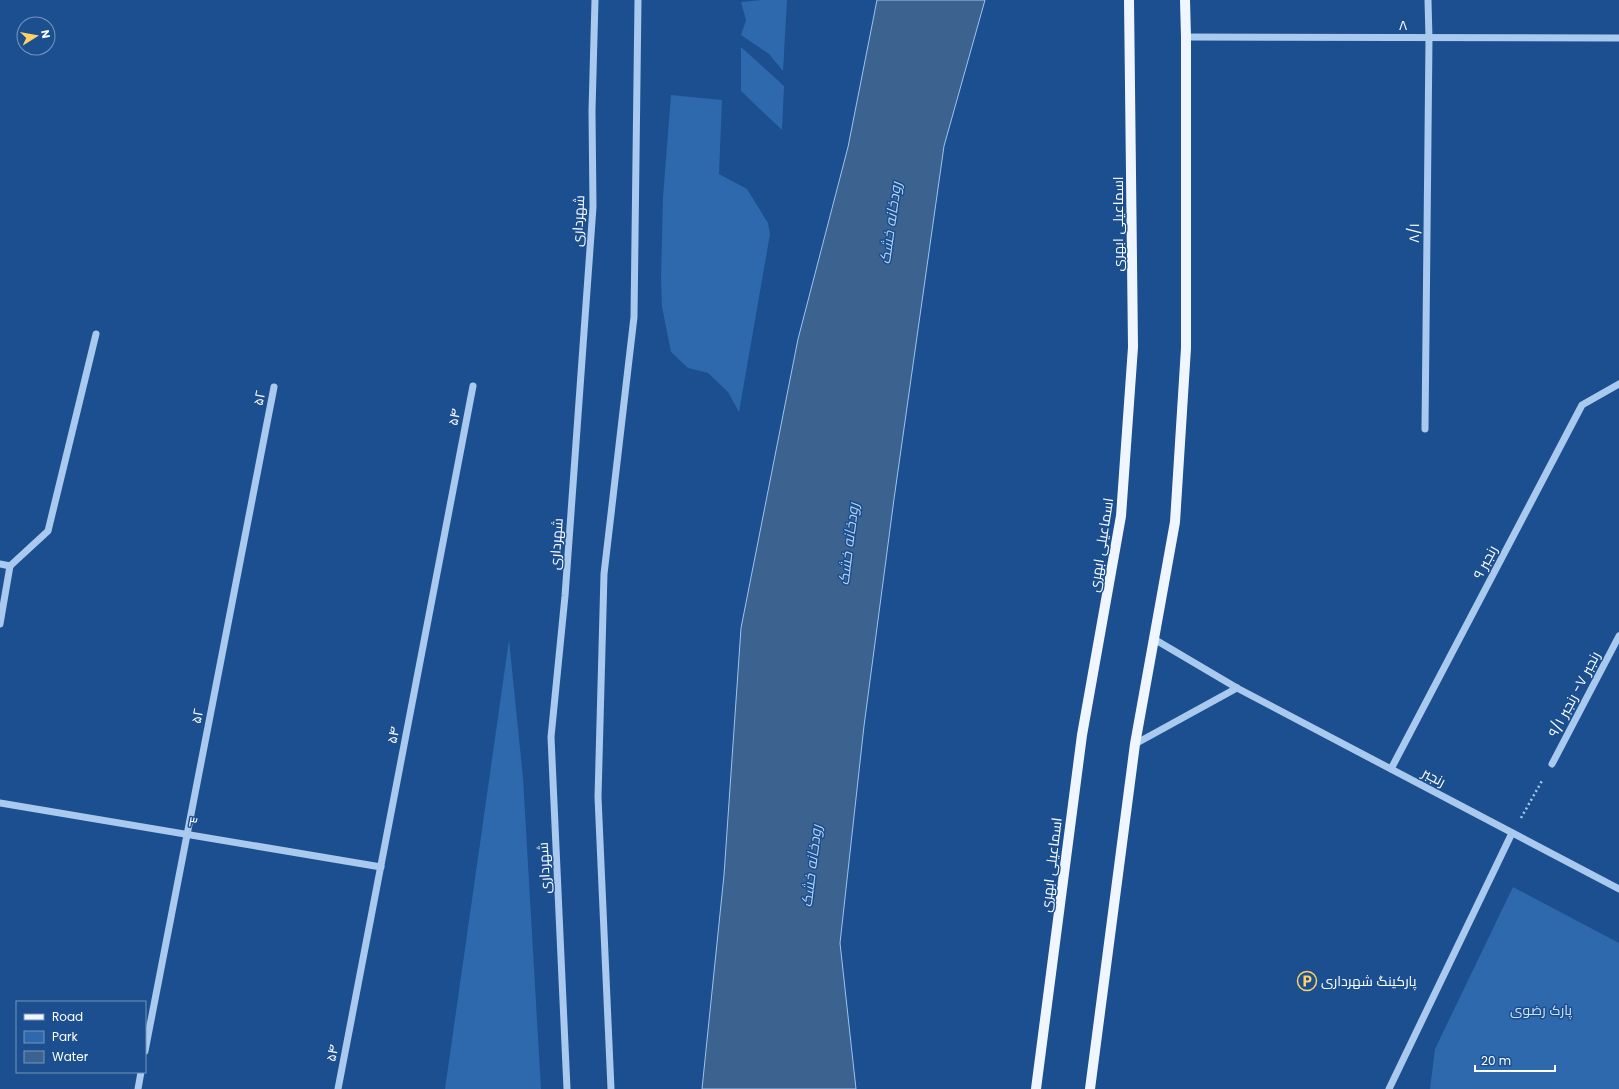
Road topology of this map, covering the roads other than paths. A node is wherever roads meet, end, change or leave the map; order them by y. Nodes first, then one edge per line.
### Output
1 (595, 0) edge
2 (638, 0) edge
3 (1129, 0) edge
4 (1185, 0) edge
5 (1428, 0) edge
6 (1186, 37) junction
7 (1429, 38) junction
8 (1619, 38) edge
9 (96, 334) dead end
10 (1619, 384) edge
11 (473, 386) dead end
12 (274, 387) dead end
13 (1425, 429) dead end
14 (0, 564) edge
15 (10, 566) junction
16 (0, 624) edge
17 (1619, 636) edge
18 (1154, 639) junction
19 (1237, 688) junction
20 (1135, 744) junction
21 (1552, 764) road end
22 (1391, 768) junction
23 (0, 803) edge
24 (1512, 833) junction
25 (187, 834) junction
26 (381, 867) junction
27 (1619, 889) edge
28 (146, 1046) edge
29 (141, 1073) edge
30 (138, 1089) edge
31 (338, 1089) edge
32 (567, 1089) edge
33 (611, 1089) edge
34 (1036, 1089) edge
35 (1090, 1089) edge
36 (1389, 1089) edge

1 - 32 street, شهرداری
2 - 33 street
3 - 34 main road, اسماعیلی ابهری
4 - 6 main road
5 - 7 street, ۸/۱
6 - 7 street, ۸
6 - 18 main road
7 - 8 street, ۸
7 - 13 street, ۸/۱
9 - 15 street
10 - 22 street, رنجبر ۹
11 - 26 street, ۵۴
12 - 25 street, ۵۲
14 - 15 street
15 - 16 street
17 - 21 street, رنجبر ۷- رنجبر ۹/۱
18 - 19 street, رنجبر
18 - 20 main road
19 - 20 street
19 - 22 street, رنجبر
20 - 35 main road
22 - 24 street, رنجبر
23 - 25 street, ۳
24 - 27 street, رنجبر
24 - 36 street
25 - 26 street, ۳
25 - 28 street, ۵۲
26 - 31 street, ۵۴
29 - 30 street

